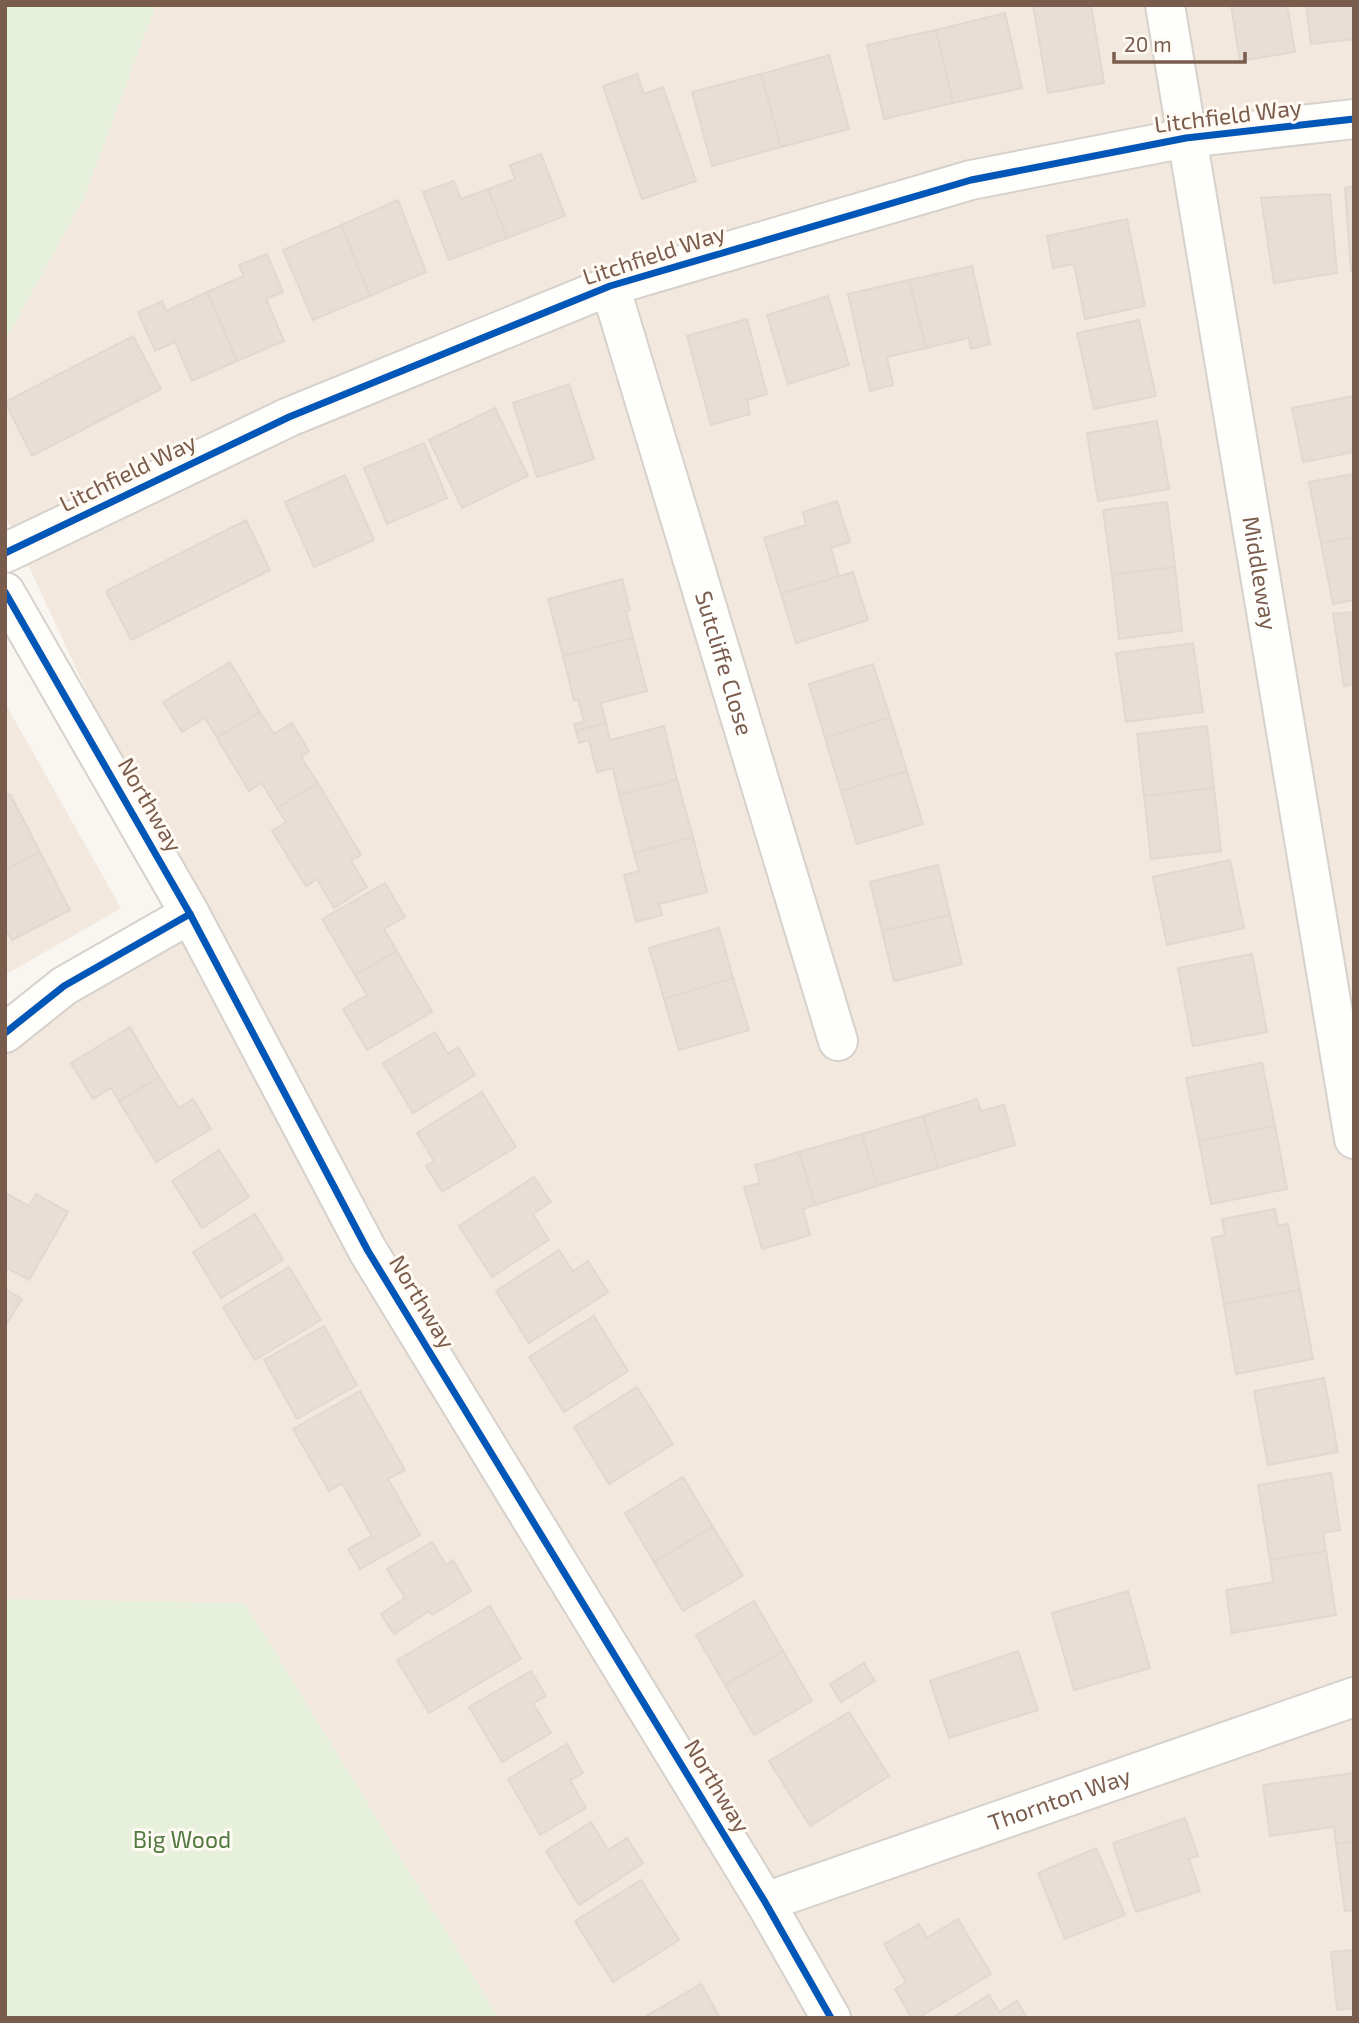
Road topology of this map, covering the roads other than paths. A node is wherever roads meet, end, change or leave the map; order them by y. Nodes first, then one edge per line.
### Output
1 (1165, 5) edge
2 (1354, 120) edge
3 (1186, 138) junction
4 (610, 286) junction
5 (5, 553) edge
6 (5, 592) edge
7 (190, 914) junction
8 (5, 1033) edge
9 (838, 1041) dead end
10 (1354, 1139) edge
11 (1354, 1697) edge
12 (765, 1902) junction
13 (831, 2018) edge

1 - 3 street, Middleway
2 - 3 street, Litchfield Way
3 - 4 street, Litchfield Way
3 - 10 street, Middleway
4 - 5 street, Litchfield Way
4 - 9 street, Sutcliffe Close
6 - 7 street, Northway
7 - 8 street
7 - 12 street, Northway
11 - 12 street, Thornton Way
12 - 13 street, Northway

